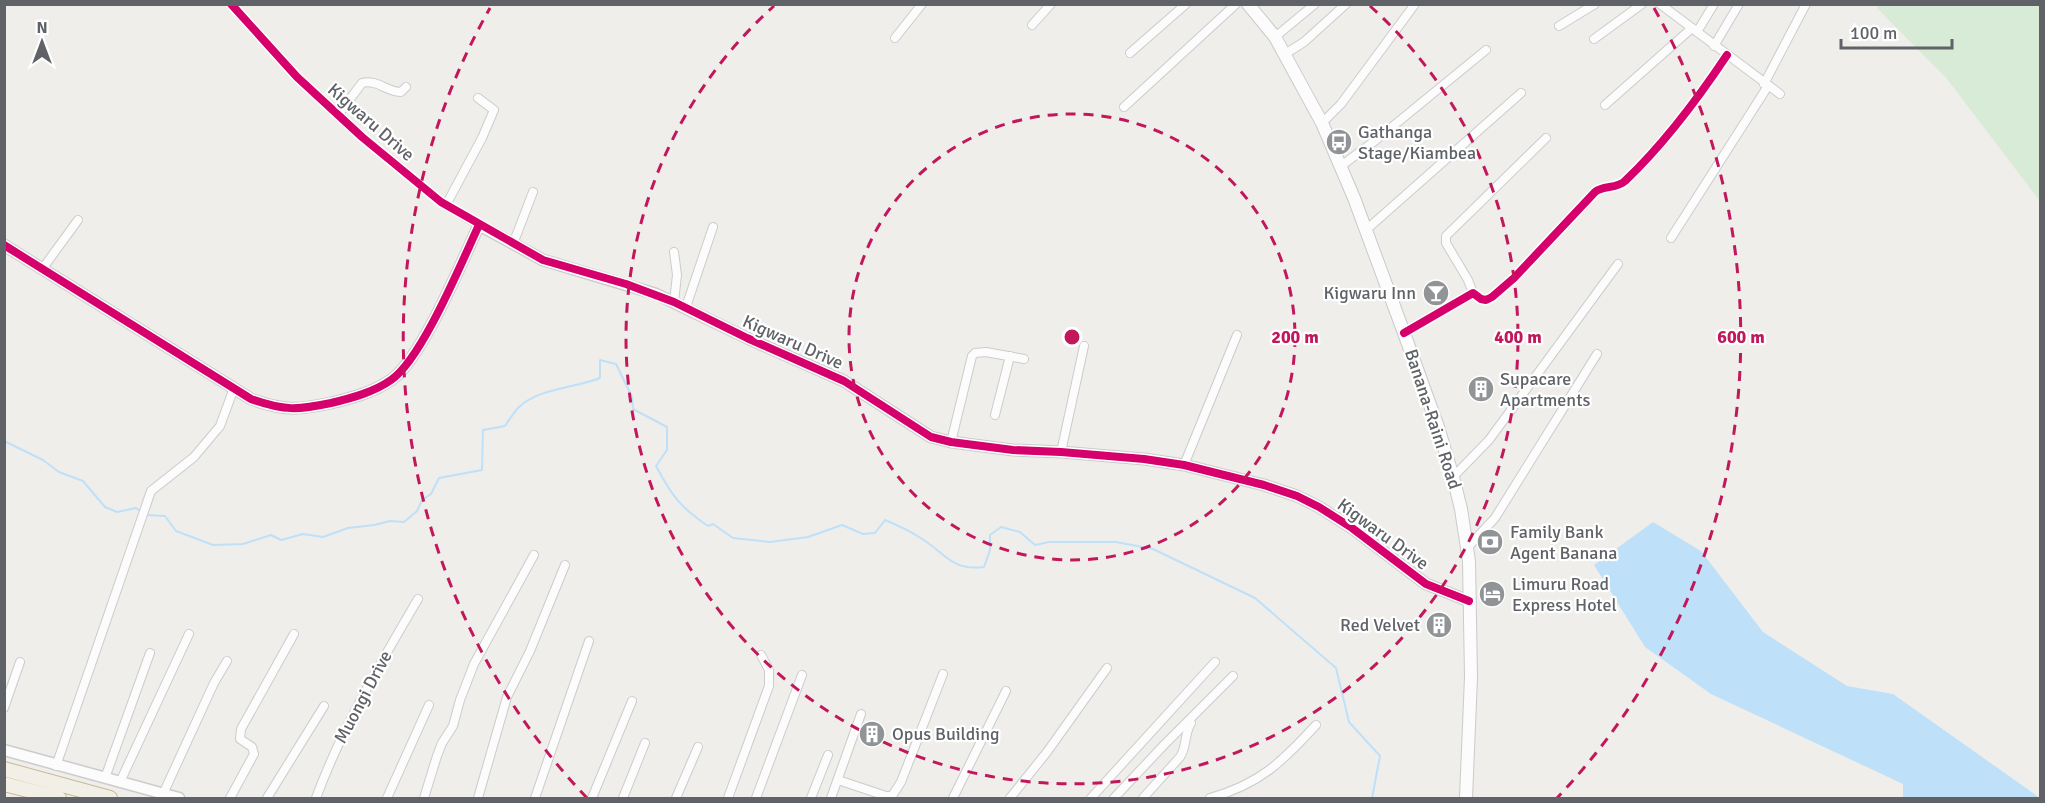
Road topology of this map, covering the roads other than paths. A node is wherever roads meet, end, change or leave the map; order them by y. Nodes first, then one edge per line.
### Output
1 (231, 4) edge
2 (922, 4) edge
3 (1051, 4) edge
4 (1186, 4) edge
5 (1236, 4) edge
6 (1248, 4) edge
7 (1315, 4) edge
8 (1346, 4) edge
9 (1415, 4) edge
10 (1595, 4) edge
11 (1642, 4) edge
12 (1714, 4) edge
13 (1739, 4) edge
14 (1806, 4) edge
15 (1666, 6) edge
16 (1032, 25) dead end
17 (1559, 26) dead end
18 (1695, 30) junction
19 (1275, 37) junction
20 (895, 38) dead end
21 (1594, 39) dead end
22 (1714, 46) junction
23 (1486, 50) dead end
24 (1130, 53) dead end
25 (1285, 54) junction
26 (1727, 54) junction
27 (1766, 85) junction
28 (406, 87) dead end
29 (1521, 93) dead end
30 (1780, 94) dead end
31 (478, 98) dead end
32 (1605, 105) dead end
33 (1124, 107) dead end
34 (338, 115) junction
35 (1322, 123) junction
36 (1546, 138) dead end
37 (1341, 166) junction
38 (533, 192) dead end
39 (446, 205) junction
40 (78, 220) dead end
41 (479, 225) junction
42 (713, 227) dead end
43 (1366, 230) junction
44 (1671, 238) dead end
45 (513, 244) junction
46 (5, 245) edge
47 (674, 252) dead end
48 (1618, 264) dead end
49 (42, 268) junction
50 (1473, 293) junction
51 (674, 302) junction
52 (686, 307) junction
53 (1404, 333) junction
54 (1237, 335) dead end
55 (1084, 346) dead end
56 (1597, 354) dead end
57 (1010, 356) junction
58 (1024, 359) dead end
59 (234, 388) junction
60 (995, 415) dead end
61 (951, 442) junction
62 (1061, 452) junction
63 (1184, 465) junction
64 (1453, 477) junction
65 (1467, 548) junction
66 (534, 555) dead end
67 (565, 565) dead end
68 (418, 599) dead end
69 (1469, 601) junction
70 (189, 634) dead end
71 (294, 634) dead end
72 (589, 641) dead end
73 (150, 653) dead end
74 (761, 655) dead end
75 (227, 661) dead end
76 (20, 662) dead end
77 (1215, 662) dead end
78 (1107, 668) dead end
79 (944, 674) dead end
80 (802, 675) dead end
81 (1233, 676) dead end
82 (1006, 691) dead end
83 (632, 701) dead end
84 (429, 705) dead end
85 (324, 706) dead end
86 (4, 708) edge
87 (861, 714) dead end
88 (1196, 715) junction
89 (1316, 725) dead end
90 (645, 743) dead end
91 (698, 747) dead end
92 (4, 750) edge
93 (828, 755) dead end
94 (56, 766) junction
95 (4, 769) edge
96 (105, 778) junction
97 (838, 780) junction
98 (120, 782) junction
99 (4, 784) edge
100 (163, 794) junction
101 (59, 798) edge
102 (110, 798) edge
103 (179, 798) edge
104 (230, 798) edge
105 (267, 798) edge
106 (316, 798) edge
107 (387, 798) edge
108 (424, 798) edge
109 (478, 798) edge
110 (535, 798) edge
111 (592, 798) edge
112 (623, 798) edge
113 (676, 798) edge
114 (728, 798) edge
115 (756, 798) edge
116 (811, 798) edge
117 (831, 798) edge
118 (953, 798) edge
119 (1010, 798) edge
120 (1091, 798) edge
121 (1114, 798) edge
122 (1143, 798) edge
123 (1210, 798) edge
124 (1466, 798) edge

1 - 34 street, Kigwaru Drive
2 - 20 street
3 - 16 street
4 - 24 street
5 - 33 street
6 - 19 main road, Banana-Raini Road
7 - 19 street
8 - 25 street
9 - 35 street
10 - 17 street
11 - 21 street
12 - 18 street
13 - 22 street
14 - 27 street
15 - 18 street
18 - 22 street
18 - 32 street
19 - 25 main road, Banana-Raini Road
22 - 26 street
23 - 37 street
25 - 35 main road, Banana-Raini Road
26 - 27 street
26 - 50 street
27 - 30 street
27 - 44 street
28 - 34 street
29 - 43 street
31 - 39 street
34 - 39 street, Kigwaru Drive
35 - 37 main road, Banana-Raini Road
36 - 50 street
37 - 43 main road, Banana-Raini Road
38 - 45 street
39 - 41 street, Kigwaru Drive
40 - 49 street
41 - 45 street, Kigwaru Drive
41 - 59 street
42 - 52 street
43 - 53 main road, Banana-Raini Road
45 - 51 street, Kigwaru Drive
46 - 49 street
47 - 51 street
48 - 64 street
49 - 59 street
50 - 53 street
51 - 52 street, Kigwaru Drive
52 - 61 street, Kigwaru Drive
53 - 64 main road, Banana-Raini Road
54 - 63 street
55 - 62 street
56 - 65 street
57 - 58 street
57 - 60 street
57 - 61 street
59 - 94 street
61 - 62 street, Kigwaru Drive
62 - 63 street, Kigwaru Drive
63 - 69 street, Kigwaru Drive
64 - 65 main road, Banana-Raini Road
65 - 69 main road, Banana-Raini Road
66 - 108 street
67 - 109 street
68 - 106 street, Muongi Drive
69 - 124 main road, Banana-Raini Road
70 - 98 street
71 - 104 street
72 - 110 street
73 - 96 street
74 - 114 street
75 - 100 street
76 - 86 street
77 - 120 street
78 - 119 street
79 - 97 street
80 - 115 street
81 - 88 street
82 - 118 street
83 - 111 street
84 - 107 street
85 - 105 street
87 - 97 street
88 - 121 street
88 - 122 street
89 - 123 street
90 - 112 street
91 - 113 street
92 - 94 street
93 - 116 street
94 - 96 street
95 - 102 highway
96 - 98 street
97 - 117 street
98 - 100 street
99 - 101 highway
100 - 103 street

